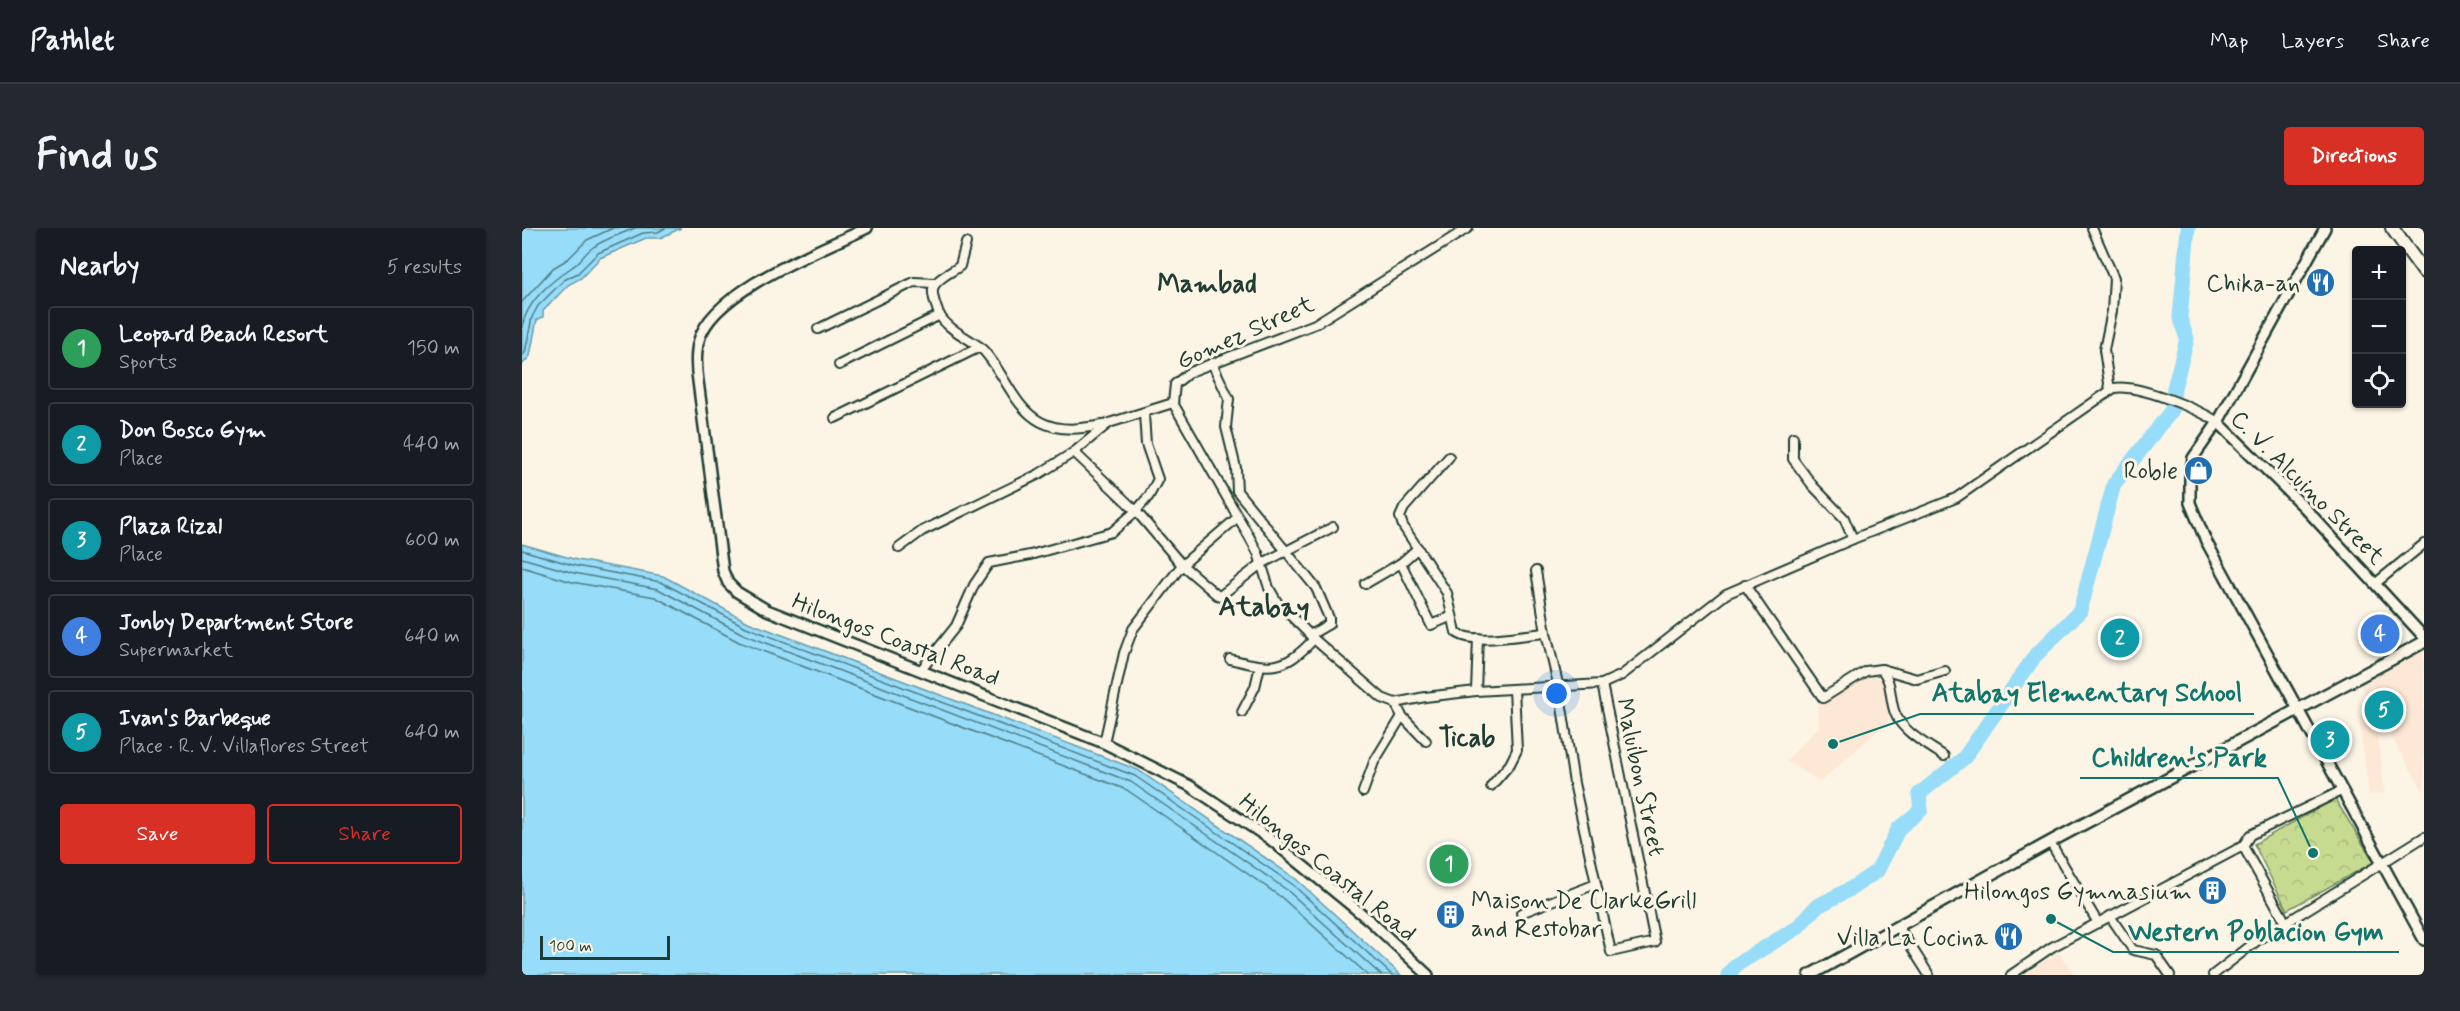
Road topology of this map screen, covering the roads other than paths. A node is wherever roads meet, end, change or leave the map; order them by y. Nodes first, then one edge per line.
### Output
1 (867, 228) edge
2 (1468, 228) edge
3 (2092, 228) edge
4 (2325, 228) edge
5 (2392, 228) edge
6 (966, 243) dead end
7 (2424, 272) edge
8 (935, 283) junction
9 (940, 315) junction
10 (818, 329) dead end
11 (980, 347) junction
12 (1212, 363) junction
13 (839, 365) dead end
14 (2110, 390) junction
15 (1173, 403) junction
16 (1144, 414) junction
17 (835, 418) dead end
18 (2218, 422) junction
19 (1109, 423) junction
20 (1793, 437) dead end
21 (1074, 452) junction
22 (1449, 457) dead end
23 (1136, 511) junction
24 (1238, 517) junction
25 (1333, 527) dead end
26 (1853, 539) junction
27 (2424, 544) edge
28 (899, 548) dead end
29 (1418, 548) junction
30 (1284, 551) junction
31 (1401, 563) junction
32 (1261, 564) junction
33 (1182, 565) junction
34 (1536, 571) dead end
35 (1365, 584) dead end
36 (2376, 584) junction
37 (1745, 585) junction
38 (1452, 616) junction
39 (1546, 633) junction
40 (1312, 637) junction
41 (2424, 637) edge
42 (1478, 638) junction
43 (2424, 642) edge
44 (1230, 659) dead end
45 (1260, 666) junction
46 (1881, 669) junction
47 (921, 670) junction
48 (1946, 671) dead end
49 (1602, 684) junction
50 (1559, 688) junction
51 (1514, 689) junction
52 (1476, 691) junction
53 (1395, 703) junction
54 (2298, 709) junction
55 (1242, 712) dead end
56 (1402, 716) junction
57 (1426, 741) dead end
58 (1104, 743) junction
59 (1944, 756) dead end
60 (1491, 786) dead end
61 (2343, 790) junction
62 (1364, 792) dead end
63 (2424, 837) edge
64 (2050, 842) junction
65 (2243, 846) junction
66 (2383, 864) junction
67 (1596, 884) junction
68 (1521, 913) dead end
69 (2110, 916) junction
70 (2098, 923) junction
71 (2286, 923) junction
72 (1898, 926) junction
73 (2424, 940) edge
74 (1428, 975) edge
75 (1810, 975) edge
76 (1929, 975) edge
77 (2012, 975) edge
78 (2170, 975) edge
79 (2213, 975) edge

1 - 47 street, Hilongos Coastal Road
2 - 12 street, Gomez Street
3 - 14 street
4 - 18 street
5 - 7 main road
6 - 8 street
8 - 9 street
8 - 10 street
9 - 11 street
9 - 13 street
11 - 17 street
11 - 19 street
12 - 15 street, Gomez Street
12 - 30 street
14 - 18 street, C. V. Alcuino Street
14 - 26 street
15 - 16 street
15 - 24 street
16 - 19 street
16 - 23 street
18 - 36 street, C. V. Alcuino Street
18 - 54 street
19 - 21 street
20 - 26 street
21 - 23 street
21 - 28 street
22 - 29 street
23 - 33 street
23 - 47 street
24 - 32 street
24 - 33 street
25 - 30 street
26 - 37 street
27 - 36 street
29 - 31 street
29 - 38 street
30 - 32 street
30 - 40 street
31 - 35 street
31 - 38 street
32 - 33 street
32 - 40 street
33 - 58 street
34 - 39 street
36 - 41 street, C. V. Alcuino Street
37 - 46 street
37 - 49 street
38 - 42 street
39 - 42 street
39 - 50 street
40 - 45 street
40 - 53 street
42 - 52 street
43 - 54 main road
44 - 45 street
45 - 55 street
46 - 48 street
46 - 59 street
47 - 58 street, Hilongos Coastal Road
49 - 50 street
49 - 67 street, Maluibon Street
50 - 51 street
50 - 67 street
51 - 52 street
51 - 60 street
52 - 53 street
53 - 56 street
54 - 61 street
54 - 64 main road
56 - 57 street
56 - 62 street
58 - 74 street, Hilongos Coastal Road
61 - 65 street
61 - 66 street
63 - 66 street
64 - 70 street
64 - 72 main road
65 - 69 street
65 - 71 street
66 - 71 street
66 - 73 street
67 - 68 street
69 - 70 street
69 - 78 street
70 - 77 street
71 - 79 street
72 - 75 main road
72 - 76 street

